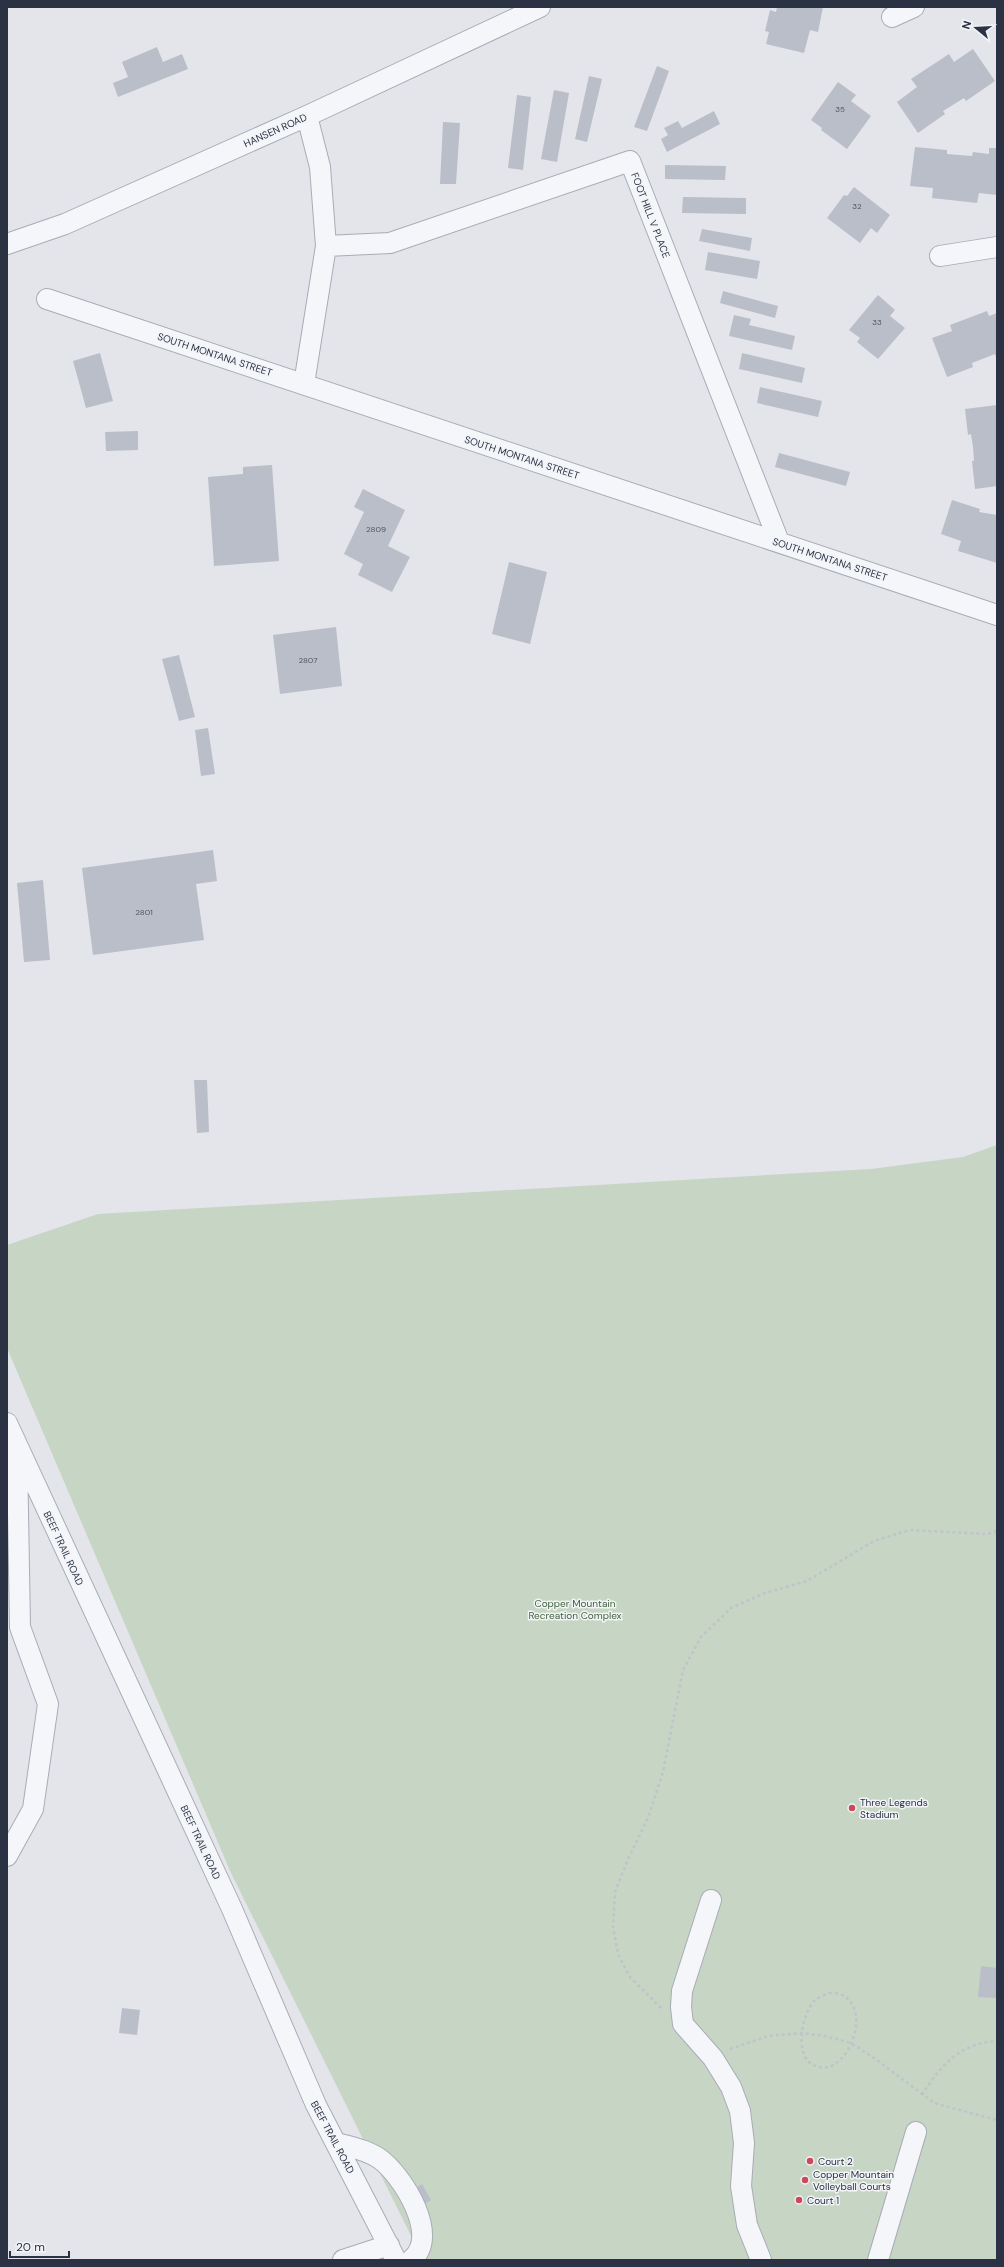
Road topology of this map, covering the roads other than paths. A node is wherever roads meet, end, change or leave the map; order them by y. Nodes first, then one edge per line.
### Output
1 (540, 7) edge
2 (914, 7) edge
3 (892, 17) dead end
4 (306, 116) junction
5 (7, 244) edge
6 (326, 246) junction
7 (997, 247) edge
8 (940, 256) dead end
9 (47, 298) dead end
10 (304, 384) junction
11 (779, 542) junction
12 (997, 615) edge
13 (7, 1423) edge
14 (17, 1446) junction
15 (15, 1636) edge
16 (7, 1856) edge
17 (711, 1900) dead end
18 (916, 2132) dead end
19 (336, 2143) junction
20 (392, 2253) edge
21 (343, 2260) edge
22 (411, 2260) edge
23 (761, 2260) edge
24 (878, 2260) edge

1 - 4 street, HANSEN ROAD
2 - 3 street
4 - 5 street, HANSEN ROAD
4 - 6 street
6 - 10 street
6 - 11 street, FOOT HILL V PLACE
7 - 8 street
9 - 10 street, SOUTH MONTANA STREET
10 - 11 street, SOUTH MONTANA STREET
11 - 12 street, SOUTH MONTANA STREET
13 - 14 street, BEEF TRAIL ROAD
14 - 15 street
14 - 19 street, BEEF TRAIL ROAD
15 - 16 street
17 - 23 street
18 - 24 street
19 - 20 street, BEEF TRAIL ROAD
19 - 22 street
20 - 21 street

